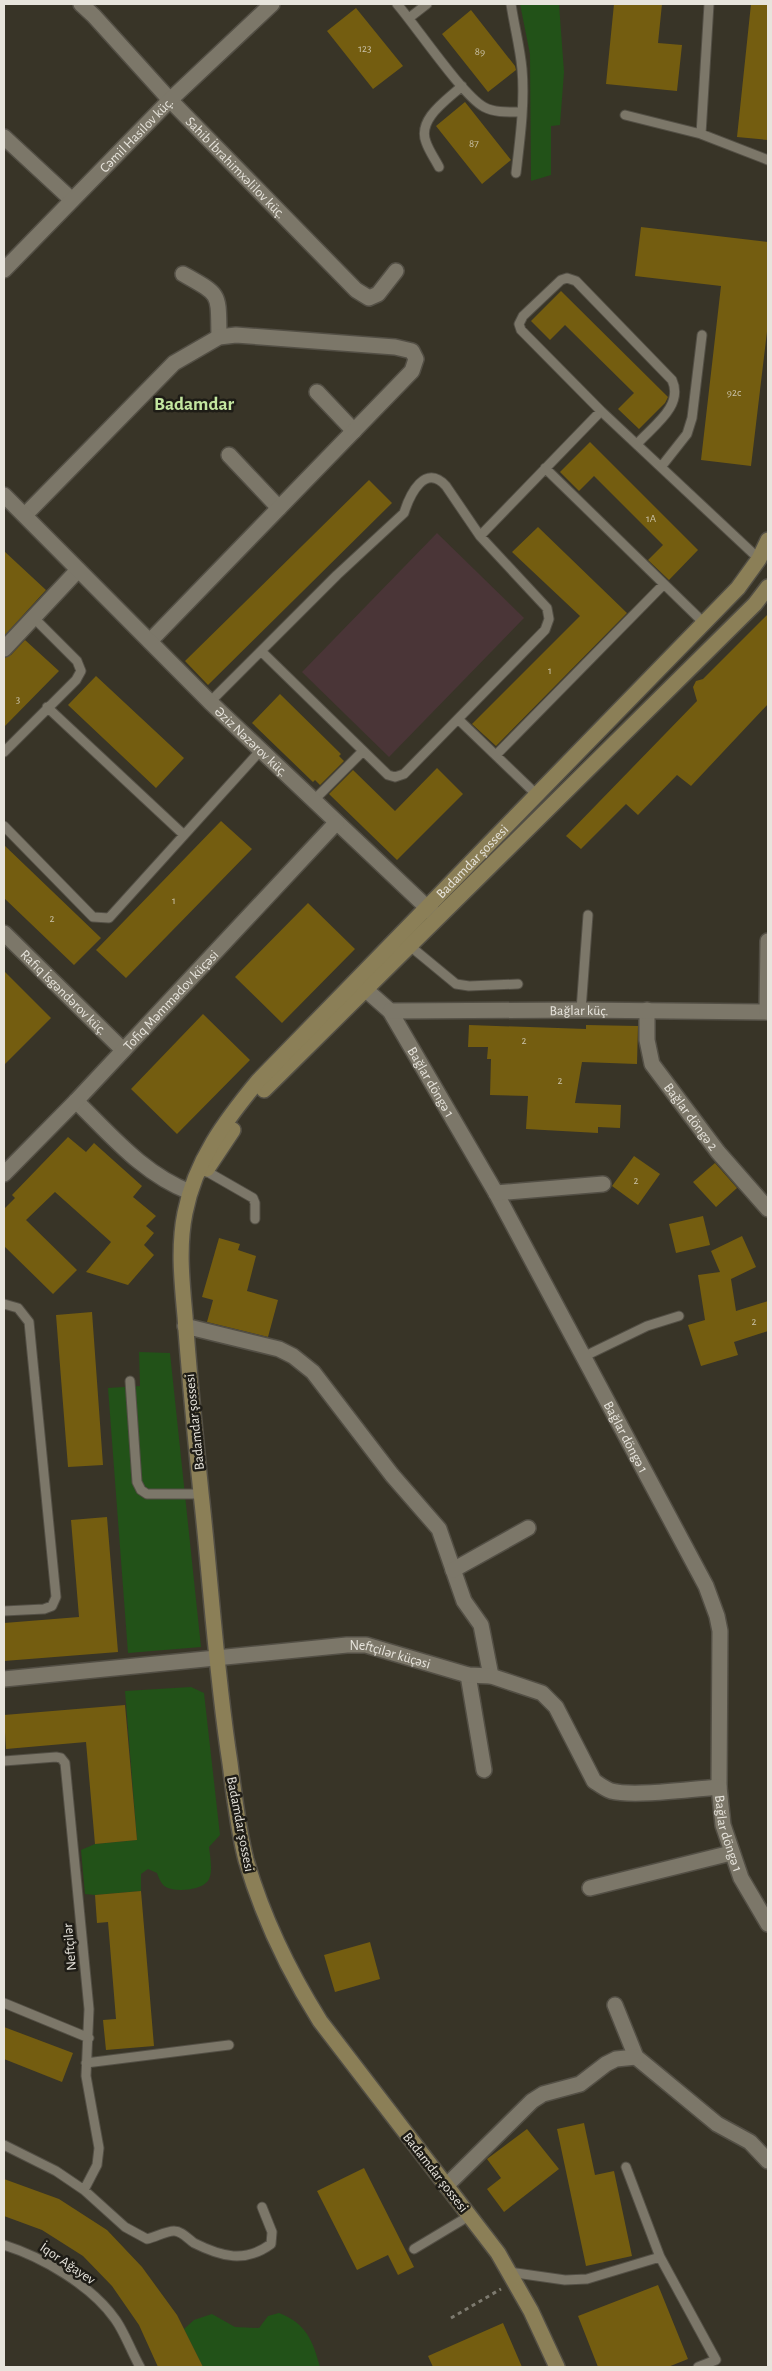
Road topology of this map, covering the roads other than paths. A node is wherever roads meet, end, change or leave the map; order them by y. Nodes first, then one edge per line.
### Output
1 (81, 4) edge
2 (272, 4) edge
3 (397, 4) edge
4 (427, 4) edge
5 (510, 4) edge
6 (709, 4) edge
7 (409, 18) junction
8 (462, 86) junction
9 (170, 100) junction
10 (522, 112) junction
11 (625, 115) dead end
12 (701, 134) junction
13 (4, 137) edge
14 (768, 160) edge
15 (439, 167) dead end
16 (516, 173) dead end
17 (72, 200) junction
18 (4, 270) edge
19 (396, 271) dead end
20 (183, 274) dead end
21 (702, 335) dead end
22 (219, 337) junction
23 (317, 392) dead end
24 (602, 411) junction
25 (354, 431) junction
26 (637, 444) junction
27 (229, 455) dead end
28 (661, 467) junction
29 (545, 468) junction
30 (4, 495) edge
31 (280, 508) junction
32 (25, 515) junction
33 (480, 536) junction
34 (768, 540) edge
35 (759, 559) junction
36 (78, 570) junction
37 (664, 584) junction
38 (768, 587) edge
39 (34, 618) junction
40 (704, 623) junction
41 (150, 641) junction
42 (4, 649) edge
43 (262, 652) junction
44 (210, 702) junction
45 (47, 707) junction
46 (458, 719) junction
47 (261, 750) junction
48 (363, 751) junction
49 (4, 752) edge
50 (496, 755) junction
51 (537, 795) junction
52 (314, 800) junction
53 (336, 823) junction
54 (4, 826) edge
55 (184, 835) junction
56 (433, 913) junction
57 (588, 914) dead end
58 (4, 933) edge
59 (768, 941) edge
60 (410, 946) junction
61 (518, 984) dead end
62 (361, 986) junction
63 (581, 1010) junction
64 (647, 1010) junction
65 (390, 1011) junction
66 (767, 1012) edge
67 (123, 1050) junction
68 (76, 1101) junction
69 (206, 1171) junction
70 (4, 1174) edge
71 (604, 1184) dead end
72 (190, 1192) junction
73 (496, 1193) junction
74 (768, 1209) edge
75 (255, 1218) dead end
76 (4, 1304) edge
77 (679, 1316) dead end
78 (186, 1326) junction
79 (583, 1358) junction
80 (130, 1381) dead end
81 (201, 1494) junction
82 (528, 1528) dead end
83 (453, 1570) junction
84 (4, 1611) edge
85 (218, 1658) junction
86 (468, 1675) junction
87 (491, 1676) junction
88 (4, 1679) edge
89 (4, 1761) edge
90 (484, 1770) dead end
91 (719, 1787) junction
92 (731, 1853) junction
93 (590, 1888) dead end
94 (768, 1924) edge
95 (4, 2003) edge
96 (615, 2005) dead end
97 (89, 2038) junction
98 (229, 2045) dead end
99 (636, 2057) junction
100 (86, 2064) junction
101 (4, 2145) edge
102 (768, 2161) edge
103 (626, 2167) dead end
104 (446, 2186) junction
105 (84, 2190) junction
106 (262, 2207) dead end
107 (469, 2216) junction
108 (4, 2245) edge
109 (414, 2249) dead end
110 (660, 2257) junction
111 (512, 2276) junction
112 (140, 2367) edge
113 (557, 2367) edge
114 (698, 2367) edge

1 - 9 street, Sahib İbrahimxəlilov küç.
2 - 9 street, Cəmil Hasilov küç.
3 - 7 lane
4 - 7 lane
5 - 10 lane
6 - 12 lane
7 - 8 lane
8 - 10 lane
8 - 15 lane
9 - 17 street, Cəmil Hasilov küç.
9 - 19 street, Sahib İbrahimxəlilov küç.
10 - 16 lane
11 - 12 lane
12 - 14 lane
13 - 17 street
17 - 18 street, Cəmil Hasilov küç.
20 - 22 street
21 - 28 lane
22 - 25 street
22 - 32 street
23 - 25 street
24 - 26 lane
24 - 26 lane
24 - 29 lane
25 - 31 street
26 - 28 lane
27 - 31 street
28 - 35 lane
29 - 33 lane
29 - 37 lane
30 - 32 street, Əziz Nəzərov küç.
31 - 41 street
32 - 36 street, Əziz Nəzərov küç.
33 - 43 lane
33 - 46 lane
34 - 35 main road, Badamdar şossesi
35 - 40 main road, Badamdar şossesi
36 - 39 street
36 - 41 street, Əziz Nəzərov küç.
37 - 40 lane
37 - 50 lane
38 - 56 main road, Badamdar şossesi
39 - 42 street
39 - 45 lane
40 - 51 main road, Badamdar şossesi
41 - 44 street, Əziz Nəzərov küç.
43 - 44 lane
43 - 48 lane
44 - 47 street, Əziz Nəzərov küç.
45 - 49 lane
45 - 55 lane
46 - 48 lane
46 - 50 lane
47 - 52 street, Əziz Nəzərov küç.
47 - 55 lane
48 - 52 lane
50 - 51 lane
51 - 56 main road, Badamdar şossesi
52 - 53 street, Əziz Nəzərov küç.
53 - 56 street, Əziz Nəzərov küç.
53 - 67 street, Tofiq Məmmədov küçəsi
54 - 55 lane
56 - 60 main road, Badamdar şossesi
56 - 62 main road, Badamdar şossesi
57 - 63 lane
58 - 67 street, Rafiq İsgəndərov küç.
59 - 66 street
60 - 61 lane
60 - 62 main road, Badamdar şossesi
62 - 65 street, Bağlar döngə 1
62 - 69 main road, Badamdar şossesi
62 - 72 main road, Badamdar şossesi
63 - 64 street, Bağlar küç.
63 - 65 street, Bağlar küç.
64 - 66 street, Bağlar küç.
64 - 74 street, Bağlar döngə 2
65 - 73 street, Bağlar döngə 1
67 - 68 street, Tofiq Məmmədov küçəsi
68 - 70 street, Tofiq Məmmədov küçəsi
68 - 72 street
69 - 72 main road, Badamdar şossesi
69 - 75 lane
71 - 73 street
72 - 78 main road, Badamdar şossesi
73 - 79 street, Bağlar döngə 1
76 - 84 lane
77 - 79 lane
78 - 81 main road, Badamdar şossesi
78 - 83 street
79 - 91 street, Bağlar döngə 1
80 - 81 lane
81 - 85 main road, Badamdar şossesi
82 - 83 street
83 - 87 street
85 - 86 street, Neftçilər küçəsi
85 - 88 street, Neftçilər küçəsi
85 - 104 main road, Badamdar şossesi
86 - 87 street, Neftçilər küçəsi
86 - 90 street
87 - 91 street, Neftçilər küçəsi
89 - 97 lane, Neftçilər
91 - 92 street, Bağlar döngə 1
92 - 93 street
92 - 94 street, Bağlar döngə 1
95 - 97 lane
96 - 99 street
97 - 100 lane, Neftçilər
98 - 100 lane
99 - 102 street
99 - 104 street
100 - 105 lane, Neftçilər
101 - 105 lane
103 - 110 lane
104 - 107 main road, Badamdar şossesi
105 - 106 lane
107 - 109 lane
107 - 111 main road, Badamdar şossesi
108 - 112 lane, İqor Ağayev
110 - 111 lane
110 - 114 lane
111 - 113 main road, Badamdar şossesi

